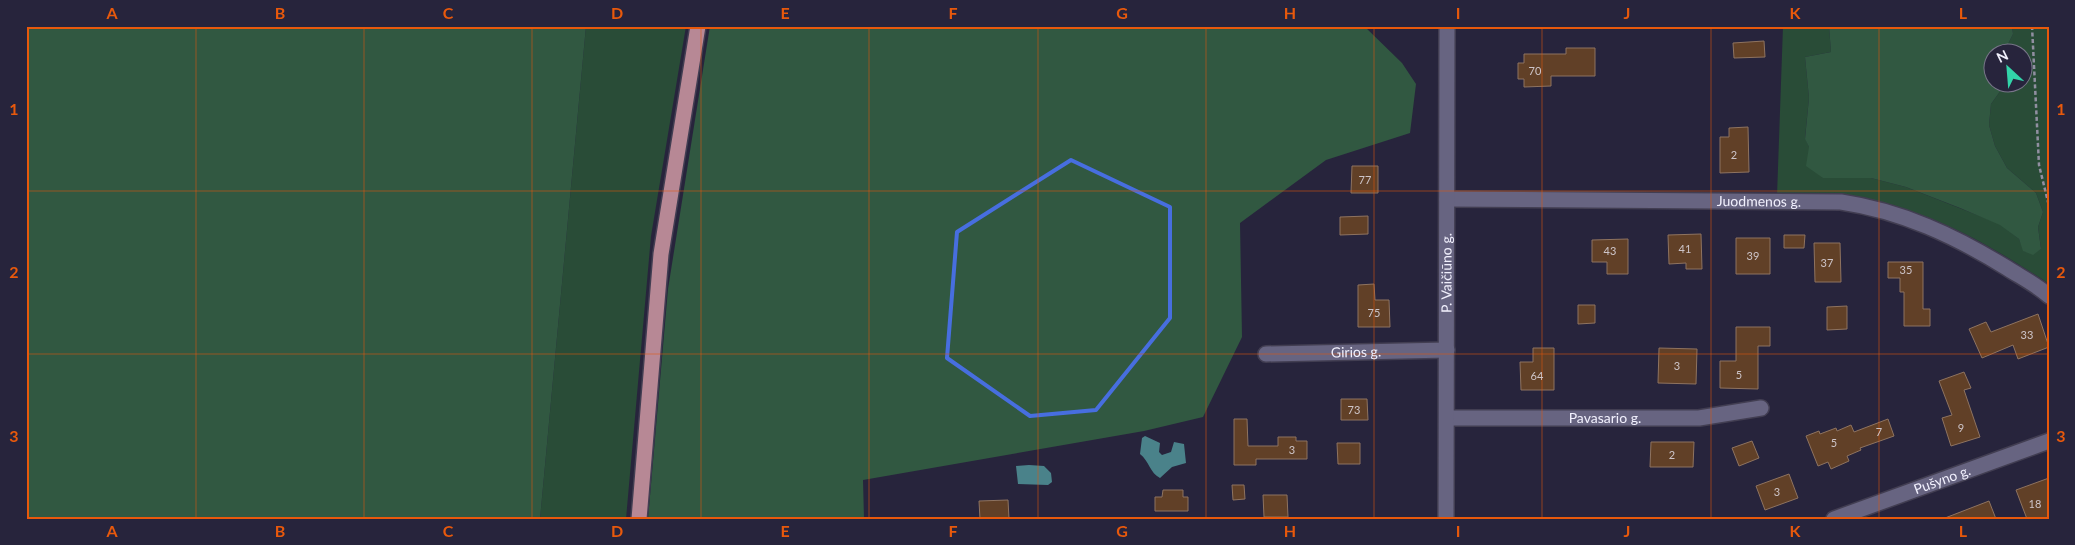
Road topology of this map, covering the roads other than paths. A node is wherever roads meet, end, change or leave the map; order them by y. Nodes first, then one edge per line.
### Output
1 (698, 26) edge
2 (1447, 26) edge
3 (1447, 199) junction
4 (2049, 296) edge
5 (1447, 350) junction
6 (1266, 354) dead end
7 (1761, 408) dead end
8 (1447, 418) junction
9 (2049, 441) edge
10 (638, 519) edge
11 (1446, 519) edge
12 (1834, 519) edge

1 - 10 main road
2 - 3 street, P. Vaičiūno g.
3 - 4 street, Juodmenos g.
3 - 5 street, P. Vaičiūno g.
5 - 6 street, Girios g.
5 - 8 street, P. Vaičiūno g.
7 - 8 street, Pavasario g.
8 - 11 street, P. Vaičiūno g.
9 - 12 street, Pušyno g.

